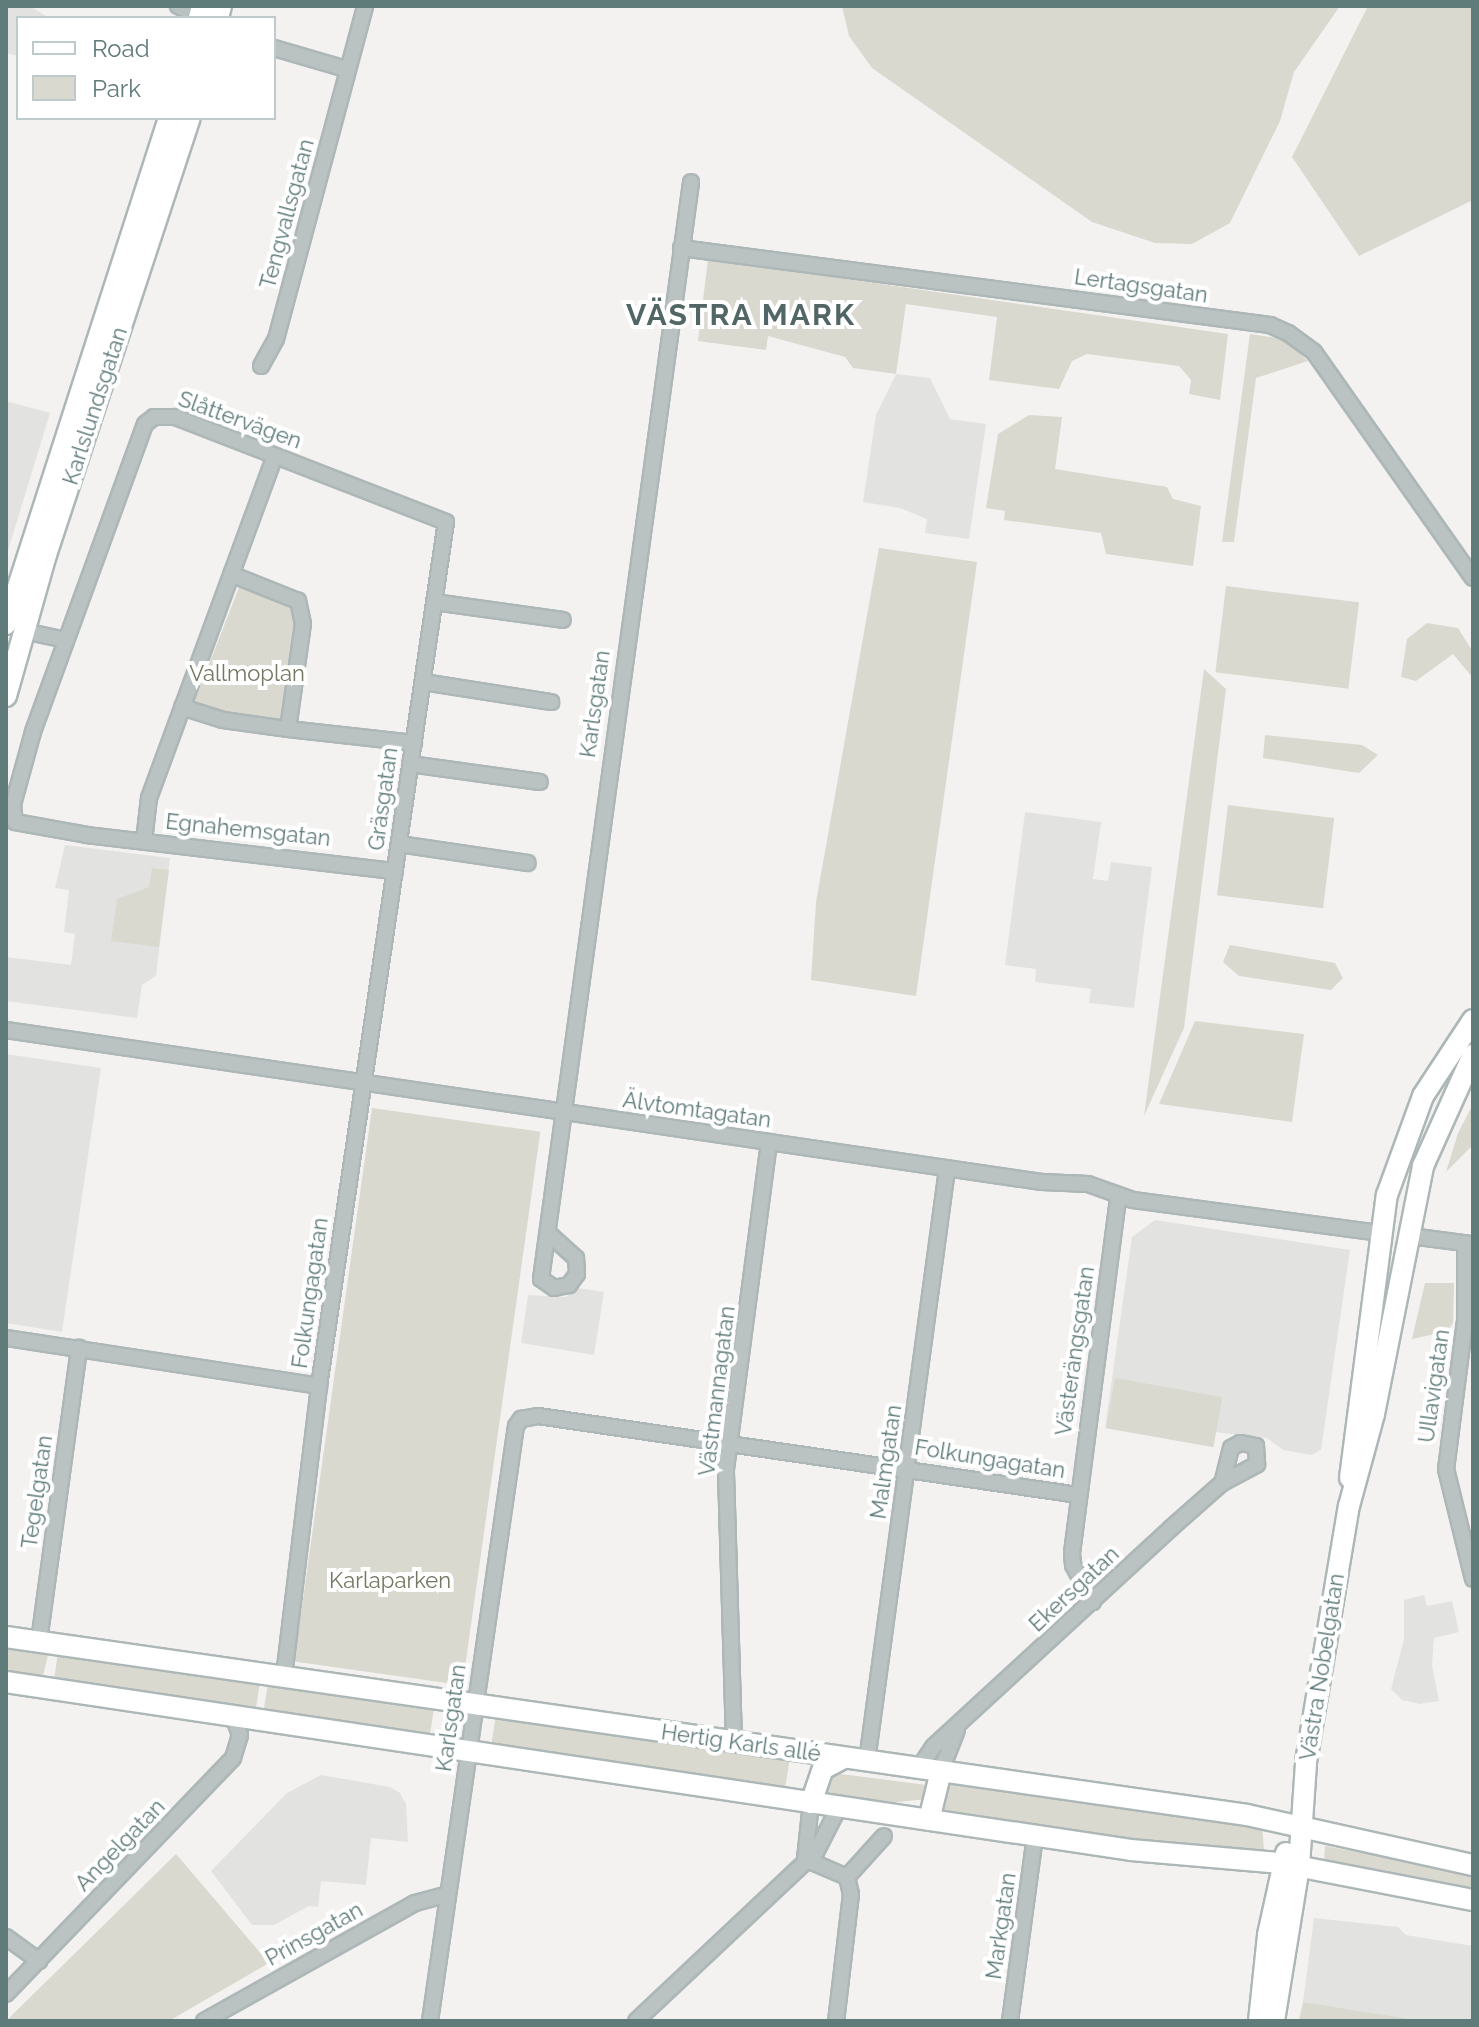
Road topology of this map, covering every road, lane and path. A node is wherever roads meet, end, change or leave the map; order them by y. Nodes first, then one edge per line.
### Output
1 (178, 6) edge
2 (221, 6) edge
3 (365, 6) edge
4 (204, 15) edge
5 (276, 49) edge
6 (346, 69) junction
7 (168, 120) edge
8 (189, 120) edge
9 (691, 182) dead end
10 (681, 248) junction
11 (261, 366) dead end
12 (275, 456) junction
13 (446, 522) joint
14 (231, 574) junction
15 (1473, 578) edge
16 (434, 602) junction
17 (563, 620) dead end
18 (12, 627) edge
19 (66, 640) junction
20 (423, 682) junction
21 (6, 696) edge
22 (551, 702) dead end
23 (182, 707) junction
24 (288, 729) junction
25 (414, 743) junction
26 (410, 764) junction
27 (540, 782) dead end
28 (144, 841) junction
29 (399, 844) junction
30 (528, 863) dead end
31 (395, 871) junction
32 (1473, 1020) edge
33 (6, 1030) edge
34 (1473, 1055) edge
35 (363, 1083) junction
36 (564, 1112) junction
37 (769, 1142) junction
38 (947, 1169) junction
39 (1118, 1197) junction
40 (548, 1233) dead end
41 (1381, 1233) junction
42 (1410, 1236) junction
43 (1469, 1244) edge
44 (1470, 1302) edge
45 (6, 1338) edge
46 (79, 1348) junction
47 (1467, 1348) edge
48 (319, 1386) junction
49 (518, 1422) joint
50 (729, 1447) junction
51 (908, 1469) junction
52 (1222, 1483) dead end
53 (1078, 1495) junction
54 (1349, 1506) junction
55 (1465, 1514) edge
56 (1473, 1579) edge
57 (1093, 1602) junction
58 (6, 1637) edge
59 (39, 1641) junction
60 (284, 1676) junction
61 (6, 1682) edge
62 (476, 1704) junction
63 (233, 1716) junction
64 (957, 1728) junction
65 (734, 1742) junction
66 (469, 1751) junction
67 (844, 1758) junction
68 (867, 1761) junction
69 (919, 1768) junction
70 (941, 1771) junction
71 (811, 1803) junction
72 (839, 1807) junction
73 (929, 1820) junction
74 (1299, 1828) junction
75 (884, 1836) dead end
76 (1035, 1836) junction
77 (805, 1859) junction
78 (1290, 1864) junction
79 (1473, 1865) edge
80 (847, 1877) junction
81 (448, 1894) junction
82 (1473, 1900) edge
83 (6, 1937) edge
84 (39, 1961) junction
85 (6, 1994) edge
86 (204, 2021) edge
87 (430, 2021) edge
88 (636, 2021) edge
89 (836, 2021) edge
90 (1010, 2021) edge
91 (1259, 2021) edge
92 (1274, 2021) edge

1 - 4 street
2 - 4 main road
3 - 6 street, Tengvallsgatan
5 - 6 street
6 - 11 street, Tengvallsgatan
7 - 18 main road, Karlslundsgatan
8 - 18 main road, Karlslundsgatan
9 - 10 street, Karlsgatan
10 - 15 street, Lertagsgatan
10 - 36 street, Karlsgatan
12 - 13 street, Slåttervägen
12 - 14 street
12 - 19 street, Slåttervägen
13 - 16 street, Gräsgatan
14 - 23 street
14 - 24 street
16 - 17 street
16 - 20 street, Gräsgatan
18 - 19 street
18 - 21 main road, Karlslundsgatan
19 - 28 street, Slåttervägen
20 - 22 street
20 - 25 street, Gräsgatan
23 - 24 street
23 - 28 street
24 - 25 street
25 - 26 street, Gräsgatan
26 - 27 street
26 - 29 street, Gräsgatan
28 - 31 street, Egnahemsgatan
29 - 30 street
29 - 31 street, Gräsgatan
31 - 35 street, Gräsgatan
32 - 41 main road, Västra Nobelgatan
33 - 35 street, Älvtomtagatan
34 - 42 main road, Västra Nobelgatan
35 - 36 street, Älvtomtagatan
35 - 48 street, Folkungagatan
36 - 37 street, Älvtomtagatan
36 - 40 street, Karlsgatan
37 - 38 street, Älvtomtagatan
37 - 50 street, Västmannagatan
38 - 39 street, Älvtomtagatan
38 - 51 street, Malmgatan
39 - 41 street, Älvtomtagatan
39 - 53 street, Västerängsgatan
41 - 42 main road
41 - 54 main road, Västra Nobelgatan
42 - 43 street
42 - 54 main road, Västra Nobelgatan
43 - 44 street, Ullavigatan
44 - 47 street, Ullavigatan
45 - 46 street, Folkungagatan
46 - 48 street, Folkungagatan
46 - 59 street, Tegelgatan
47 - 55 street, Ullavigatan
48 - 60 street
49 - 50 street, Folkungagatan
49 - 62 street, Karlsgatan
50 - 51 street, Folkungagatan
50 - 65 street, Västmannagatan
51 - 53 street, Folkungagatan
51 - 68 street, Malmgatan
52 - 57 street, Ekersgatan
53 - 57 street, Västerängsgatan
54 - 74 main road, Västra Nobelgatan
55 - 56 street, Ullavigatan
57 - 64 street, Ekersgatan
58 - 59 main road, Hertig Karls allé
59 - 60 main road, Hertig Karls allé
60 - 62 main road, Hertig Karls allé
61 - 63 main road
62 - 65 main road, Hertig Karls allé
62 - 66 street, Karlsgatan
63 - 66 main road
63 - 84 street, Angelgatan
64 - 69 street, Ekersgatan
64 - 70 street, Ekersgatan
65 - 67 main road, Hertig Karls allé
66 - 71 main road
66 - 81 street, Karlsgatan
67 - 68 main road, Hertig Karls allé
67 - 71 main road
68 - 69 main road, Hertig Karls allé
69 - 70 main road, Hertig Karls allé
70 - 73 main road
70 - 74 main road, Hertig Karls allé
71 - 72 main road
71 - 77 street
72 - 73 main road
72 - 77 street
73 - 76 main road
74 - 78 main road, Västra Nobelgatan
74 - 79 main road, Hertig Karls allé
75 - 80 street
76 - 78 main road
76 - 90 street, Markgatan
77 - 80 street
77 - 88 street
78 - 82 main road
78 - 91 main road
78 - 92 main road
80 - 89 street
81 - 86 street, Prinsgatan
81 - 87 street, Karlsgatan
83 - 84 street
84 - 85 street, Angelgatan

